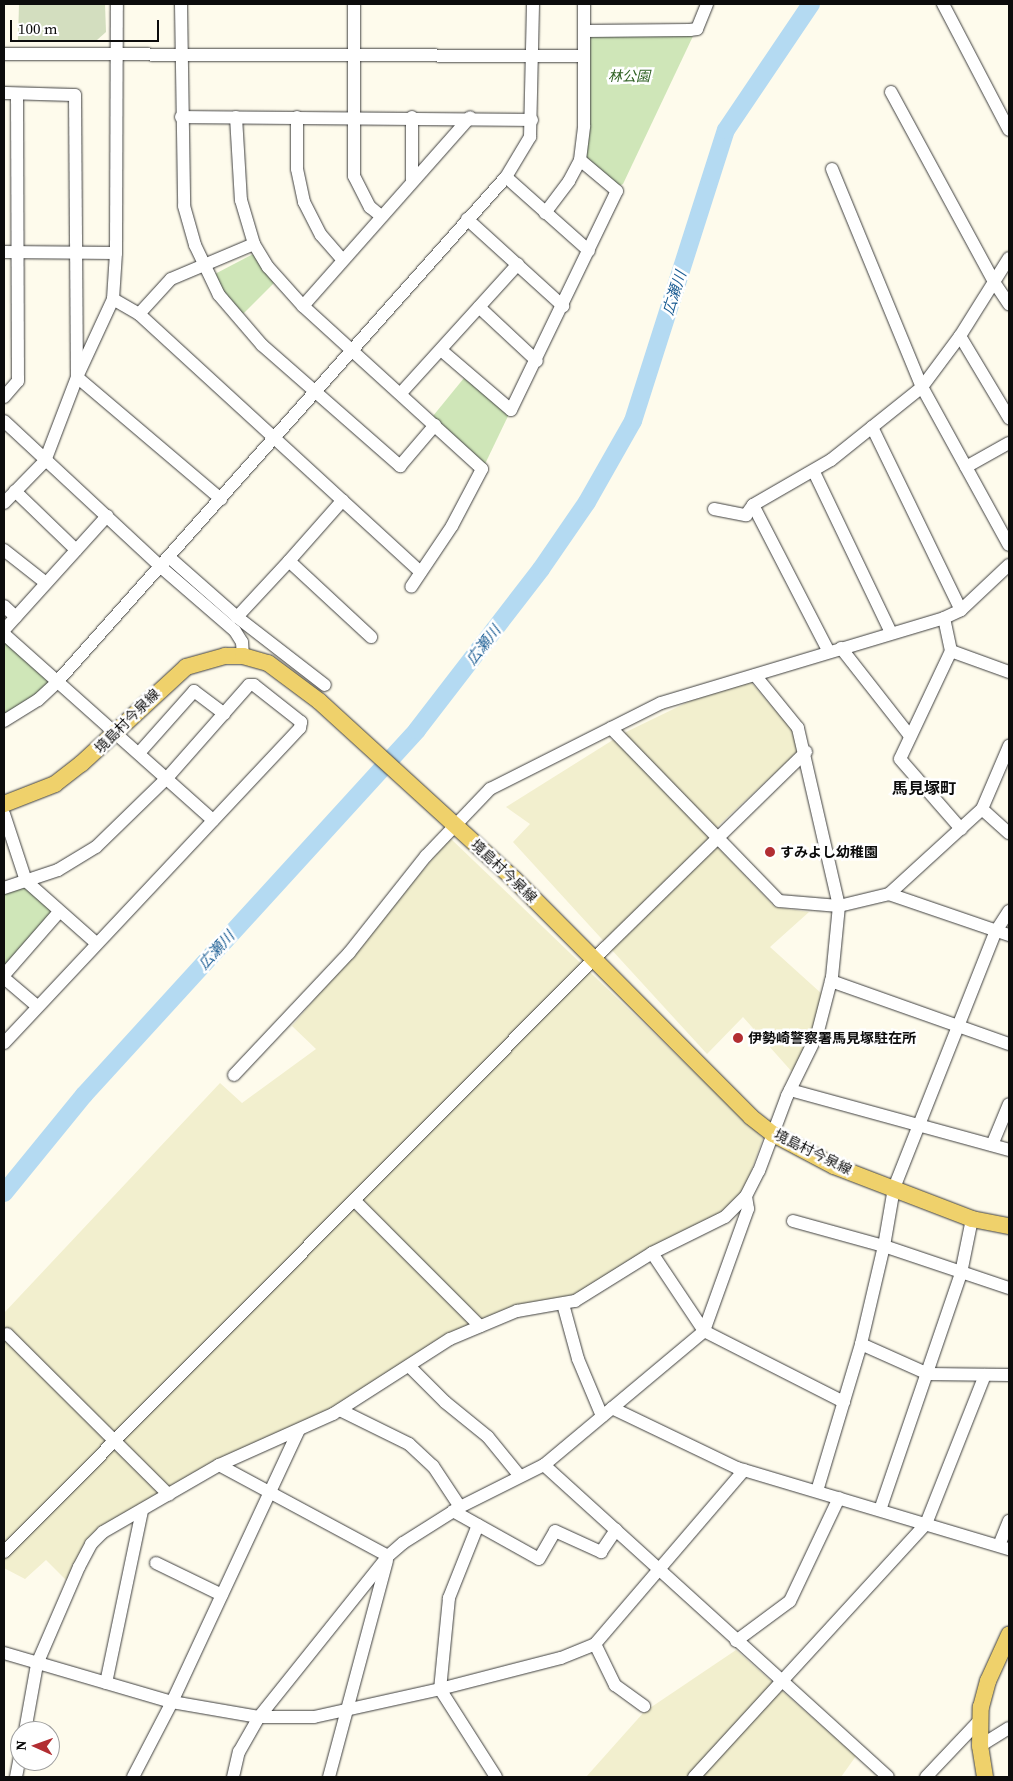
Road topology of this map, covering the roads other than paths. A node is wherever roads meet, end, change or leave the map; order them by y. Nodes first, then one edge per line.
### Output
1 (117, 4) edge
2 (181, 4) edge
3 (354, 4) edge
4 (533, 4) edge
5 (584, 4) edge
6 (707, 4) edge
7 (943, 4) edge
8 (584, 31) junction
9 (4, 54) edge
10 (181, 54) junction
11 (116, 55) junction
12 (354, 55) junction
13 (534, 55) junction
14 (584, 56) junction
15 (890, 92) dead end
16 (10, 93) edge
17 (181, 117) junction
18 (236, 117) junction
19 (297, 117) junction
20 (355, 117) junction
21 (412, 117) junction
22 (470, 117) junction
23 (532, 120) junction
24 (1009, 130) edge
25 (580, 160) junction
26 (832, 169) dead end
27 (506, 177) junction
28 (412, 180) junction
29 (545, 212) junction
30 (381, 216) junction
31 (467, 219) junction
32 (254, 244) junction
33 (589, 251) junction
34 (4, 252) edge
35 (19, 252) junction
36 (75, 252) junction
37 (116, 253) junction
38 (1009, 258) edge
39 (343, 260) junction
40 (518, 264) junction
41 (204, 267) junction
42 (994, 282) junction
43 (113, 299) junction
44 (1009, 304) edge
45 (303, 306) junction
46 (563, 306) junction
47 (479, 307) junction
48 (139, 314) junction
49 (960, 336) junction
50 (352, 350) junction
51 (441, 350) junction
52 (536, 361) junction
53 (77, 377) junction
54 (922, 387) junction
55 (314, 393) junction
56 (401, 393) junction
57 (4, 397) edge
58 (1009, 418) edge
59 (4, 420) edge
60 (435, 424) junction
61 (872, 428) junction
62 (274, 437) junction
63 (1009, 443) edge
64 (44, 461) junction
65 (966, 467) junction
66 (814, 472) junction
67 (15, 491) junction
68 (221, 499) junction
69 (343, 500) junction
70 (4, 503) edge
71 (753, 505) junction
72 (714, 509) dead end
73 (107, 516) junction
74 (1009, 545) edge
75 (4, 550) edge
76 (76, 550) junction
77 (170, 558) junction
78 (288, 560) junction
79 (1009, 564) edge
80 (162, 568) junction
81 (421, 572) junction
82 (46, 583) junction
83 (411, 587) dead end
84 (4, 606) edge
85 (961, 610) junction
86 (16, 617) junction
87 (237, 618) junction
88 (944, 618) junction
89 (4, 632) edge
90 (891, 633) junction
91 (371, 637) dead end
92 (835, 650) junction
93 (950, 651) junction
94 (243, 656) junction
95 (1009, 672) edge
96 (755, 675) junction
97 (57, 682) junction
98 (325, 685) dead end
99 (224, 714) junction
100 (4, 721) edge
101 (611, 728) junction
102 (117, 734) junction
103 (910, 736) junction
104 (806, 752) junction
105 (139, 753) junction
106 (1007, 755) edge
107 (167, 778) junction
108 (4, 804) edge
109 (982, 809) junction
110 (4, 814) edge
111 (213, 820) junction
112 (451, 820) junction
113 (961, 828) junction
114 (1009, 834) edge
115 (718, 837) junction
116 (26, 881) junction
117 (4, 888) edge
118 (890, 894) junction
119 (839, 906) junction
120 (1009, 911) edge
121 (59, 912) junction
122 (996, 931) junction
123 (1009, 935) edge
124 (96, 943) junction
125 (595, 958) junction
126 (4, 977) edge
127 (831, 982) junction
128 (37, 1006) junction
129 (959, 1027) junction
130 (4, 1043) edge
131 (1009, 1044) edge
132 (234, 1074) dead end
133 (790, 1090) junction
134 (1009, 1104) edge
135 (916, 1125) junction
136 (773, 1134) junction
137 (992, 1145) junction
138 (1009, 1150) edge
139 (894, 1188) junction
140 (746, 1196) junction
141 (355, 1201) junction
142 (972, 1219) junction
143 (793, 1220) dead end
144 (1009, 1226) edge
145 (884, 1246) junction
146 (652, 1253) junction
147 (961, 1273) junction
148 (1009, 1288) edge
149 (563, 1304) junction
150 (480, 1326) junction
151 (704, 1331) junction
152 (7, 1334) dead end
153 (861, 1344) junction
154 (409, 1366) junction
155 (928, 1374) junction
156 (985, 1375) junction
157 (1009, 1375) edge
158 (844, 1402) junction
159 (612, 1408) junction
160 (340, 1410) junction
161 (602, 1416) junction
162 (299, 1430) junction
163 (115, 1442) junction
164 (219, 1465) junction
165 (544, 1466) junction
166 (740, 1469) junction
167 (519, 1475) junction
168 (817, 1491) junction
169 (270, 1492) junction
170 (169, 1495) junction
171 (840, 1498) junction
172 (456, 1509) junction
173 (142, 1510) junction
174 (880, 1510) junction
175 (1009, 1521) edge
176 (926, 1524) junction
177 (478, 1525) junction
178 (616, 1530) junction
179 (1004, 1546) edge
180 (4, 1552) edge
181 (388, 1556) junction
182 (156, 1563) dead end
183 (658, 1570) junction
184 (222, 1595) junction
185 (1009, 1635) edge
186 (736, 1641) junction
187 (595, 1644) junction
188 (4, 1654) edge
189 (37, 1664) junction
190 (780, 1680) junction
191 (106, 1684) junction
192 (440, 1689) junction
193 (172, 1702) junction
194 (644, 1706) dead end
195 (349, 1711) junction
196 (259, 1717) junction
197 (26, 1721) edge
198 (979, 1721) junction
199 (1009, 1728) edge
200 (980, 1746) junction
201 (133, 1777) edge
202 (233, 1777) edge
203 (329, 1777) edge
204 (496, 1777) edge
205 (694, 1777) edge
206 (888, 1777) edge
207 (926, 1777) edge
208 (985, 1777) edge

1 - 11 street
2 - 10 street
3 - 12 street
4 - 13 street
5 - 8 street
6 - 8 street
7 - 24 street
8 - 14 street
9 - 11 street
10 - 11 street
10 - 12 street
10 - 17 street
11 - 37 street
12 - 13 street
12 - 20 street
13 - 14 street
13 - 23 street
14 - 25 street
15 - 42 street
16 - 35 street
16 - 36 street
17 - 18 street
17 - 41 street
18 - 19 street
18 - 32 street
19 - 20 street
19 - 39 street
20 - 21 street
20 - 30 street
21 - 22 street
21 - 28 street
22 - 23 street
22 - 28 street
23 - 27 street
25 - 29 street
25 - 33 street
26 - 54 street
27 - 29 street
27 - 31 street
28 - 30 street
29 - 33 street
30 - 39 street
31 - 40 street
31 - 50 street
32 - 41 street
32 - 45 street
33 - 46 street
34 - 35 street
35 - 36 street
35 - 57 street
36 - 37 street
36 - 53 street
37 - 43 street
38 - 42 street
39 - 45 street
40 - 46 street
40 - 47 street
41 - 48 street
41 - 55 street
42 - 44 street
42 - 49 street
43 - 48 street
43 - 53 street
45 - 50 street
46 - 52 street
47 - 51 street
47 - 52 street
48 - 62 street
49 - 54 street
49 - 58 street
50 - 55 street
50 - 56 street
51 - 52 street
51 - 56 street
53 - 64 street
53 - 68 street
54 - 61 street
54 - 65 street
55 - 60 street
55 - 62 street
56 - 60 street
59 - 64 street
60 - 81 street
61 - 66 street
61 - 85 street
62 - 68 street
62 - 69 street
63 - 65 street
64 - 67 street
64 - 73 street
65 - 74 street
66 - 71 street
66 - 90 street
67 - 70 street
67 - 76 street
68 - 77 street
69 - 78 street
69 - 81 street
71 - 72 street
71 - 92 street
73 - 76 street
73 - 80 street
75 - 82 street
76 - 82 street
77 - 80 street
77 - 87 street
78 - 87 street
78 - 91 street
79 - 85 street
80 - 94 street
80 - 97 street
81 - 83 street
82 - 86 street
84 - 86 street
85 - 88 street
86 - 89 street
87 - 98 street
88 - 90 street
88 - 93 street
89 - 97 street
90 - 92 street
92 - 96 street
92 - 103 street
93 - 95 street
93 - 103 street
94 - 102 main road, 境島村今泉線
94 - 112 main road, 境島村今泉線
96 - 101 street
96 - 104 street
97 - 100 street
97 - 102 street
99 - 105 street
99 - 107 street
99 - 111 street
101 - 112 street
101 - 115 street
102 - 105 street
102 - 108 main road, 境島村今泉線
103 - 113 street
104 - 115 street
104 - 119 street
105 - 107 street
106 - 109 street
107 - 111 street
107 - 116 street
109 - 113 street
109 - 114 street
110 - 116 street
111 - 124 street
112 - 125 main road, 境島村今泉線
112 - 132 street
113 - 118 street
115 - 119 street
115 - 125 street
116 - 117 street
116 - 121 street
118 - 119 street
118 - 122 street
119 - 127 street
120 - 122 street
121 - 124 street
121 - 126 street
122 - 123 street
122 - 129 street
124 - 128 street
125 - 136 main road, 境島村今泉線
125 - 141 street
126 - 128 street
127 - 129 street
127 - 133 street
128 - 130 street
129 - 131 street
129 - 135 street
133 - 135 street
133 - 136 street
134 - 137 street
135 - 137 street
135 - 139 street
136 - 139 main road, 境島村今泉線
136 - 140 street
137 - 138 street
139 - 142 main road, 境島村今泉線
139 - 145 street
140 - 146 street
140 - 151 street
141 - 150 street
141 - 163 street
142 - 144 main road, 境島村今泉線
142 - 147 street
143 - 145 street
145 - 147 street
145 - 153 street
146 - 149 street
146 - 151 street
147 - 148 street
147 - 155 street
149 - 150 street
149 - 161 street
150 - 154 street
151 - 158 street
151 - 159 street
152 - 163 street
153 - 155 street
153 - 158 street
154 - 160 street
154 - 167 street
155 - 156 street
155 - 174 street
156 - 157 street
156 - 176 street
158 - 168 street
159 - 161 street
159 - 166 street
160 - 162 street
160 - 172 street
161 - 165 street
162 - 164 street
162 - 169 street
163 - 170 street
163 - 180 street
164 - 169 street
164 - 170 street
165 - 167 street
165 - 178 street
166 - 168 street
166 - 183 street
167 - 172 street
168 - 171 street
169 - 181 street
169 - 184 street
170 - 173 street
171 - 174 street
171 - 186 street
172 - 177 street
172 - 181 street
173 - 189 street
173 - 191 street
174 - 176 street
175 - 179 street
176 - 179 street
176 - 190 street
177 - 178 street
177 - 192 street
178 - 183 street
181 - 195 street
181 - 196 street
182 - 184 street
183 - 186 street
183 - 187 street
184 - 193 street
185 - 198 main road
186 - 190 street
187 - 192 street
187 - 194 street
188 - 189 street
189 - 191 street
189 - 197 street
190 - 205 street
190 - 206 street
191 - 193 street
192 - 195 street
192 - 204 street
193 - 196 street
193 - 201 street
195 - 196 street
195 - 203 street
196 - 202 street
198 - 200 main road
198 - 207 street
199 - 200 street
200 - 208 main road

